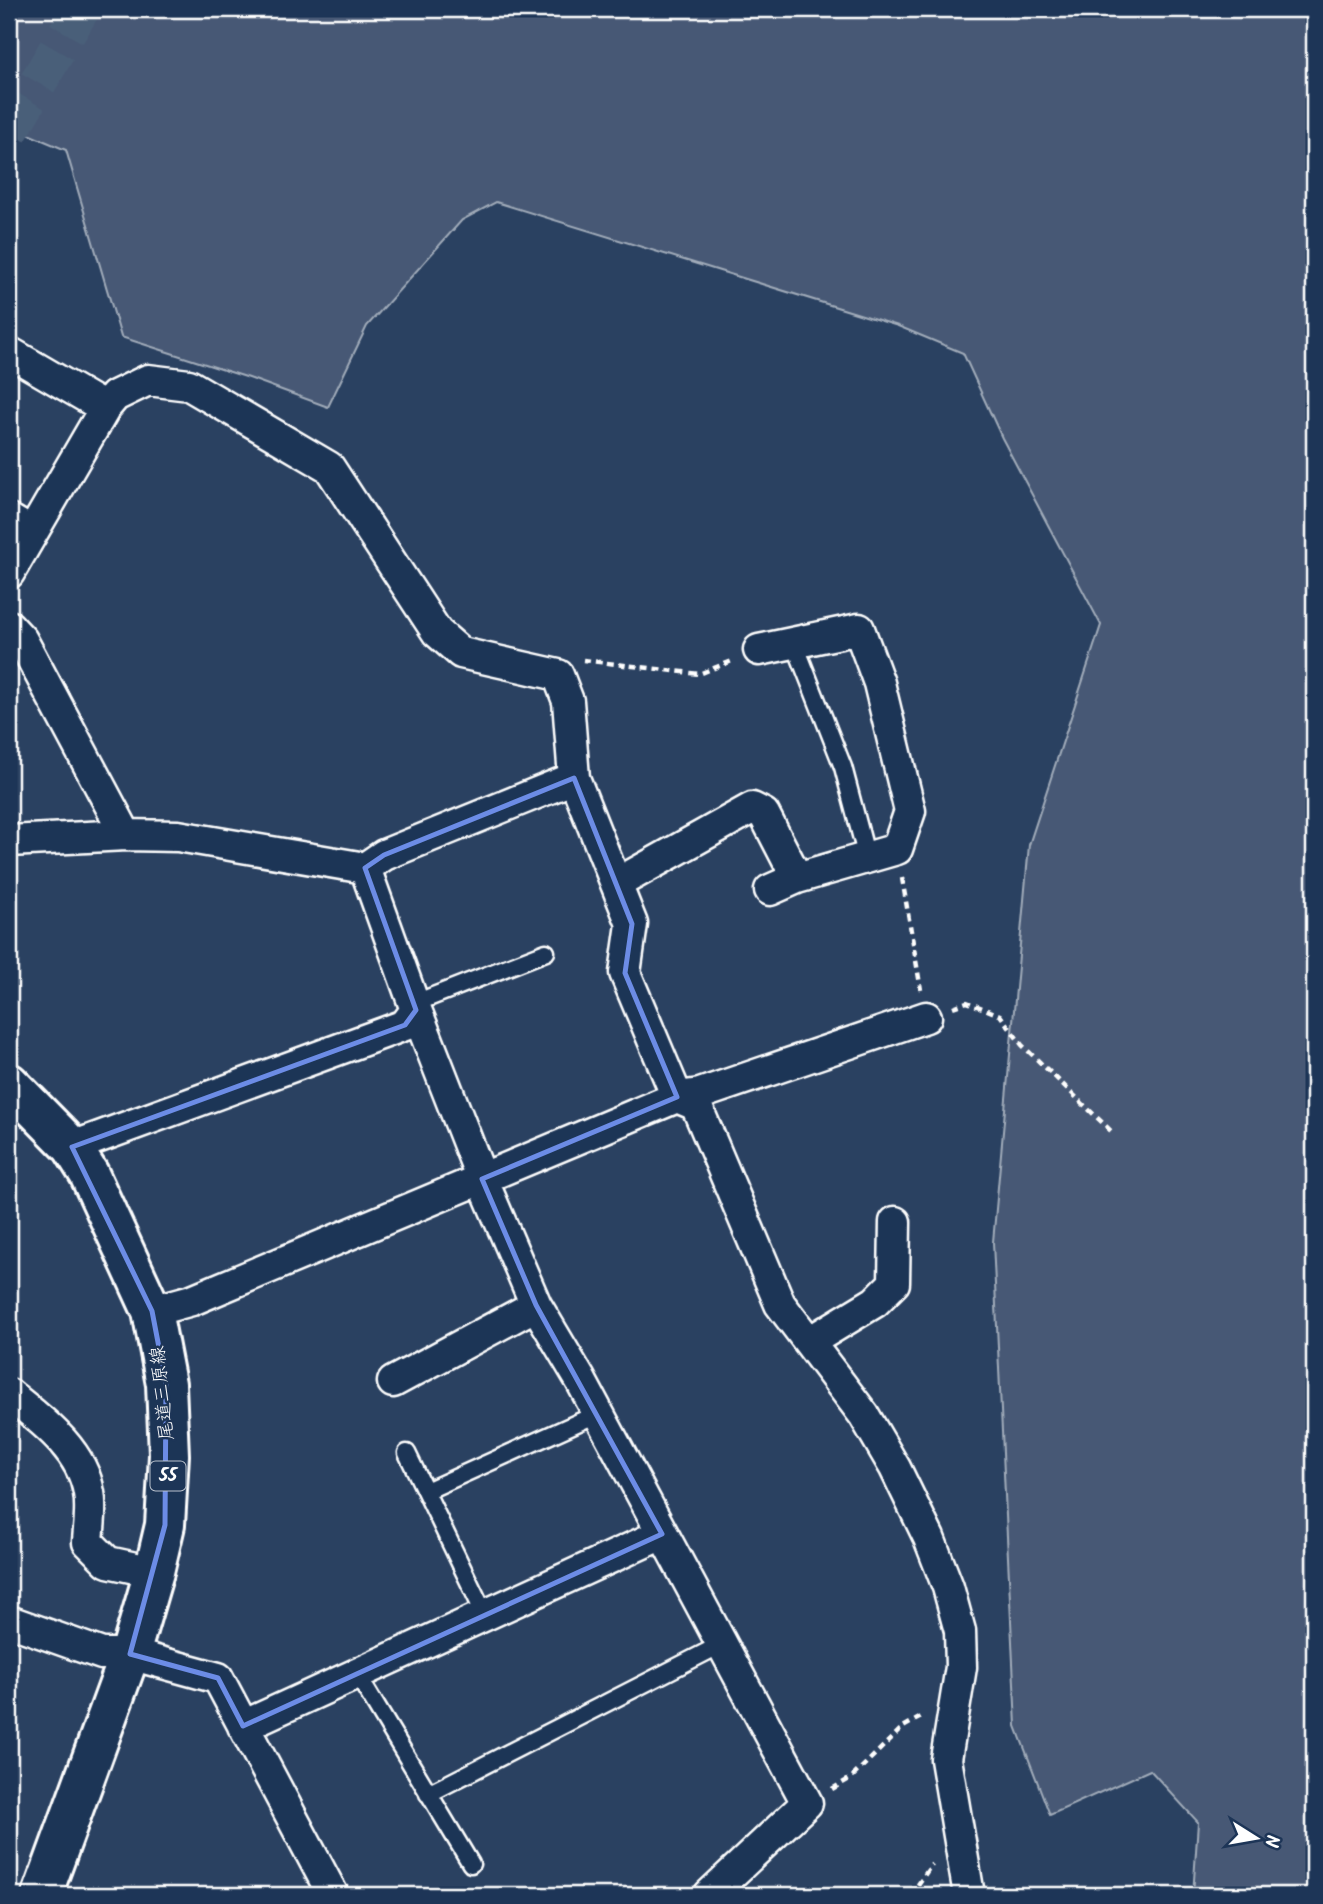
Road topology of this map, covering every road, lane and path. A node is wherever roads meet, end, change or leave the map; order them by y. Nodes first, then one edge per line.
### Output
1 (9, 352) edge
2 (105, 408) junction
3 (20, 526) edge
4 (9, 573) edge
5 (9, 626) edge
6 (794, 642) junction
7 (759, 650) joint
8 (579, 659) dead end
9 (573, 778) junction
10 (126, 835) junction
11 (9, 841) edge
12 (897, 849) junction
13 (867, 858) junction
14 (365, 868) junction
15 (616, 884) junction
16 (546, 952) dead end
17 (416, 1010) junction
18 (926, 1017) junction
19 (9, 1083) edge
20 (677, 1097) junction
21 (1111, 1131) dead end
22 (72, 1147) junction
23 (482, 1178) junction
24 (895, 1222) dead end
25 (536, 1305) junction
26 (152, 1311) junction
27 (809, 1342) junction
28 (393, 1382) dead end
29 (9, 1394) edge
30 (599, 1413) junction
31 (407, 1453) dead end
32 (426, 1492) junction
33 (663, 1534) junction
34 (154, 1572) junction
35 (485, 1615) junction
36 (9, 1621) edge
37 (722, 1644) junction
38 (130, 1654) junction
39 (356, 1674) junction
40 (955, 1704) junction
41 (243, 1726) junction
42 (428, 1794) junction
43 (807, 1803) junction
44 (471, 1864) dead end
45 (41, 1895) edge
46 (333, 1895) edge
47 (709, 1895) edge
48 (969, 1895) edge

1 - 2 street
2 - 3 street
2 - 9 street
3 - 4 street
5 - 10 street
6 - 7 street
6 - 12 street
6 - 13 lane
7 - 8 path
9 - 14 street
9 - 15 street
10 - 11 street
10 - 14 street
12 - 13 street
12 - 18 path
13 - 15 street
14 - 17 street
15 - 20 street
16 - 17 lane
17 - 22 street
17 - 23 street
18 - 20 street
18 - 21 path
19 - 22 main road, 尾道三原線 / 55
20 - 23 street
20 - 27 street
22 - 26 main road, 尾道三原線 / 55
23 - 25 street
23 - 26 street
24 - 27 street
25 - 28 street
25 - 30 street
26 - 34 main road, 尾道三原線 / 55
27 - 40 street
29 - 34 street
30 - 32 lane
30 - 33 street
31 - 32 lane
32 - 35 lane
33 - 35 street
33 - 37 street
34 - 38 main road, 尾道三原線 / 55
35 - 39 street
36 - 38 street
37 - 42 lane
37 - 43 street
38 - 41 street
38 - 45 main road, 尾道三原線 / 55
39 - 41 street
39 - 42 lane
40 - 43 path
40 - 48 street
41 - 46 street
42 - 44 lane
43 - 47 street

